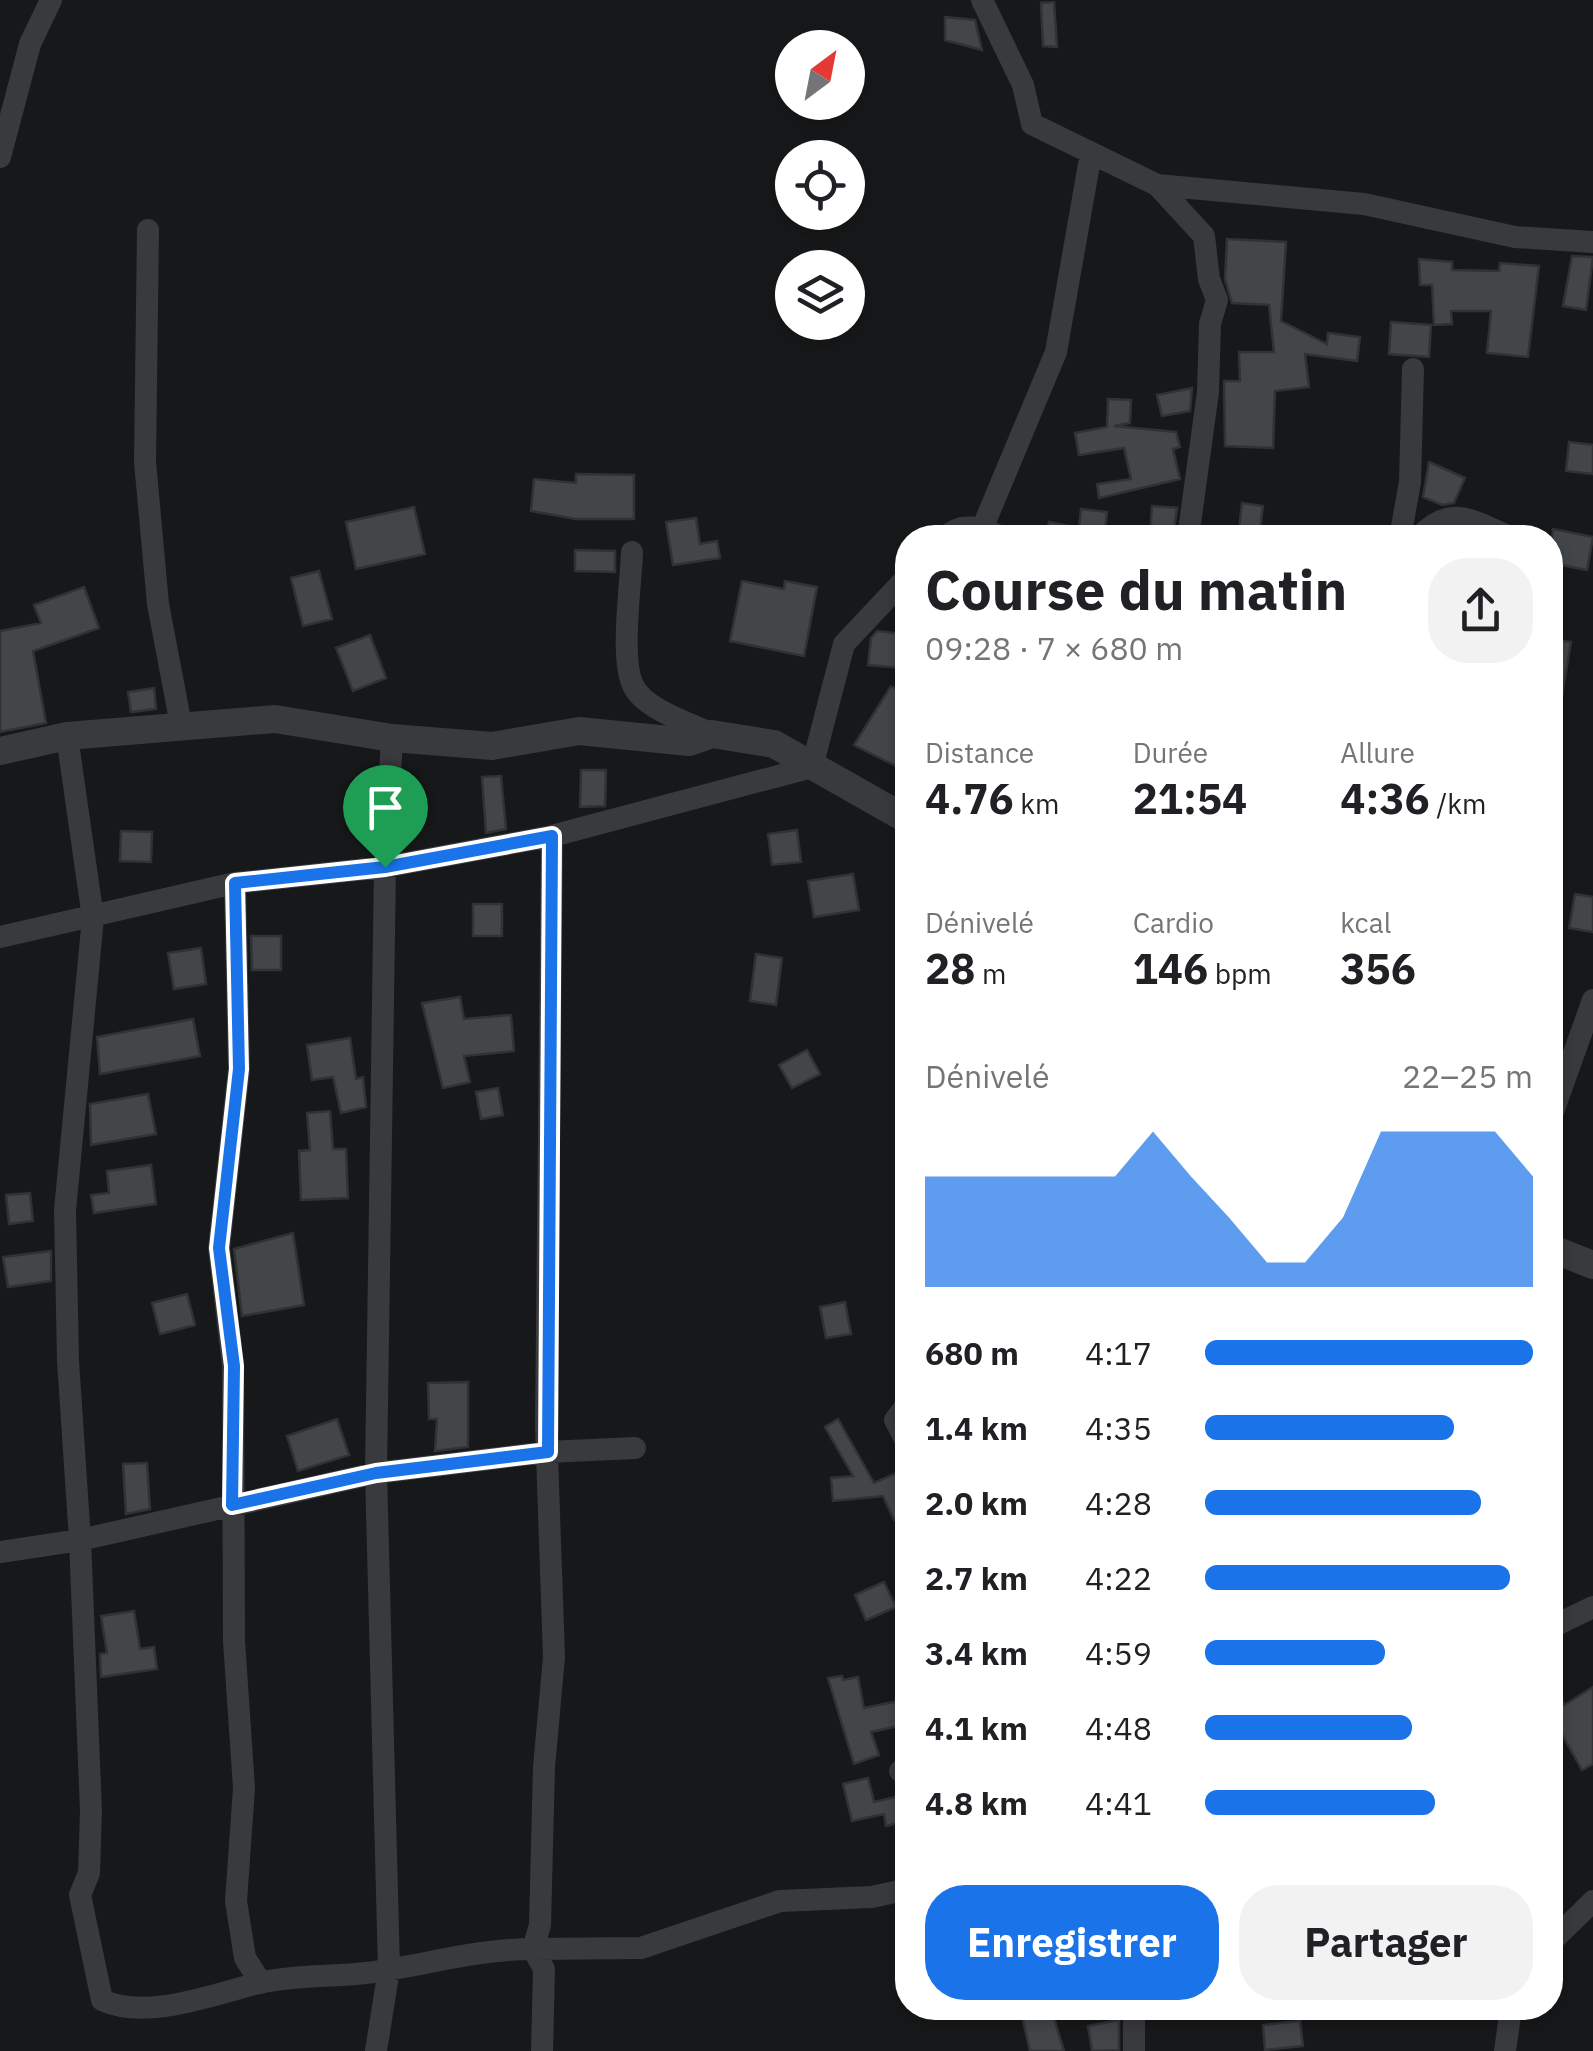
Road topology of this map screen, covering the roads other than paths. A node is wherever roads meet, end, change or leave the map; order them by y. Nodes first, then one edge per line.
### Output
1 (51, 0) edge
2 (982, 0) edge
3 (1091, 152) junction
4 (0, 156) edge
5 (1158, 185) junction
6 (148, 230) dead end
7 (1593, 242) edge
8 (1413, 370) dead end
9 (984, 525) edge
10 (1190, 525) edge
11 (1402, 525) edge
12 (1430, 525) edge
13 (1479, 525) edge
14 (632, 552) dead end
15 (895, 590) edge
16 (182, 725) junction
17 (712, 734) junction
18 (68, 736) junction
19 (392, 738) junction
20 (0, 751) edge
21 (812, 767) junction
22 (895, 813) edge
23 (552, 836) junction
24 (385, 867) junction
25 (235, 883) junction
26 (93, 918) junction
27 (0, 937) edge
28 (1593, 1000) edge
29 (1563, 1084) edge
30 (1563, 1253) edge
31 (1593, 1264) edge
32 (635, 1448) dead end
33 (548, 1452) junction
34 (376, 1473) junction
35 (232, 1505) junction
36 (80, 1540) junction
37 (0, 1552) edge
38 (1593, 1607) edge
39 (1563, 1622) edge
40 (895, 1893) edge
41 (1593, 1900) edge
42 (1563, 1930) edge
43 (533, 1949) junction
44 (388, 1970) junction
45 (261, 1983) junction
46 (1134, 2020) edge
47 (1509, 2020) edge
48 (376, 2051) edge
49 (542, 2051) edge
50 (1134, 2051) edge
51 (1505, 2051) edge

1 - 4 street
2 - 3 street
3 - 5 street
3 - 9 street
5 - 7 street
5 - 10 street
6 - 16 street
8 - 11 street
12 - 13 street
14 - 17 street
15 - 21 street
16 - 18 street
16 - 19 street
17 - 19 street
17 - 21 street
18 - 20 street
18 - 26 street
19 - 24 street
21 - 22 street
21 - 23 street
23 - 24 street
23 - 33 street
24 - 25 street
24 - 34 street
25 - 26 street
25 - 35 street
26 - 27 street
26 - 36 street
28 - 29 street
30 - 31 street
32 - 33 street
33 - 34 street
33 - 43 street
34 - 35 street
34 - 44 street
35 - 36 street
35 - 45 street
36 - 37 street
36 - 45 street
38 - 39 street
40 - 43 street
41 - 42 street
43 - 44 street
43 - 49 street
44 - 45 street
44 - 48 street
46 - 50 street
47 - 51 street

